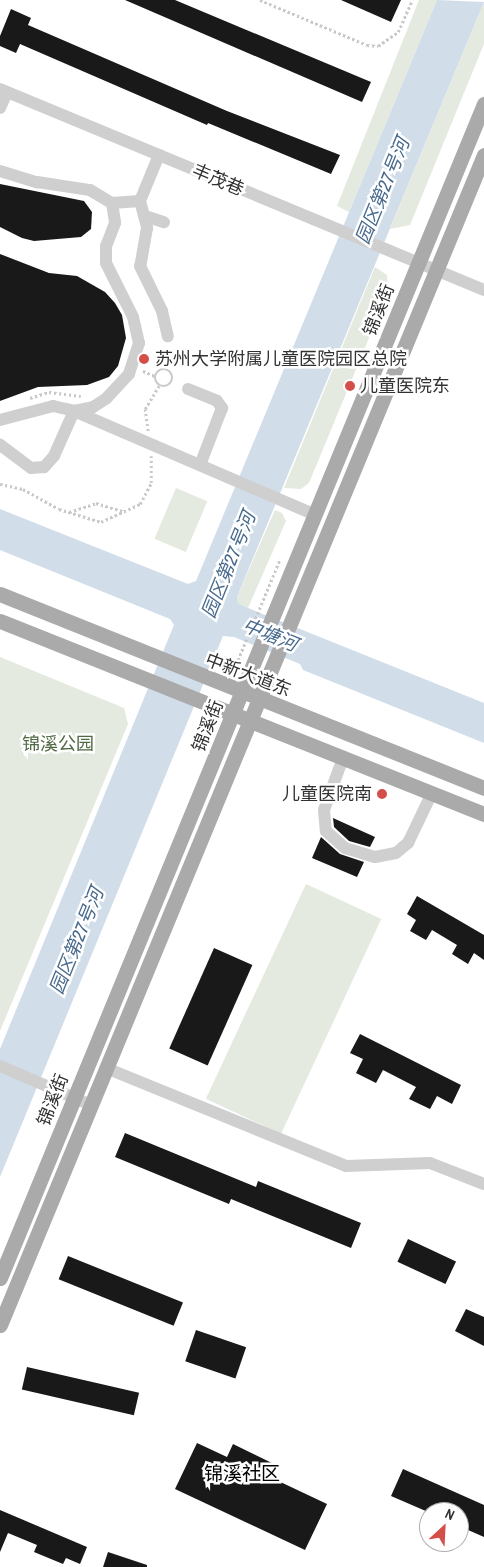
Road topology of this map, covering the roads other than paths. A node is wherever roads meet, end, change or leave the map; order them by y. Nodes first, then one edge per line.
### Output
1 (3, 90) edge
2 (484, 104) edge
3 (0, 108) edge
4 (160, 155) junction
5 (484, 155) edge
6 (0, 171) edge
7 (140, 201) junction
8 (112, 203) junction
9 (146, 216) junction
10 (164, 222) dead end
11 (419, 262) junction
12 (437, 270) junction
13 (484, 290) edge
14 (168, 336) dead end
15 (188, 389) dead end
16 (74, 411) junction
17 (0, 420) edge
18 (0, 444) edge
19 (200, 466) junction
20 (315, 515) junction
21 (0, 594) edge
22 (0, 621) edge
23 (242, 693) junction
24 (258, 699) junction
25 (233, 715) junction
26 (250, 722) junction
27 (343, 758) junction
28 (484, 788) edge
29 (432, 793) junction
30 (484, 814) edge
31 (0, 1066) edge
32 (106, 1068) junction
33 (74, 1098) junction
34 (91, 1105) junction
35 (484, 1184) edge
36 (0, 1278) edge
37 (0, 1325) edge

1 - 3 street
1 - 4 street, 丰茂巷
2 - 11 main road, 锦溪街
4 - 7 street
4 - 11 street, 丰茂巷
5 - 12 main road, 锦溪街
6 - 8 street
7 - 8 street
7 - 9 street
8 - 16 street
9 - 10 street
9 - 14 street
11 - 12 street, 丰茂巷
11 - 20 main road, 锦溪街
12 - 13 street, 丰茂巷
12 - 24 main road, 锦溪街
15 - 19 street
16 - 17 street
16 - 18 street
16 - 19 street
19 - 20 street
20 - 23 main road, 锦溪街
21 - 23 main road, 中新大道东
22 - 25 main road
23 - 24 main road, 中新大道东
23 - 25 main road, 锦溪街
24 - 26 main road, 锦溪街
24 - 28 main road, 中新大道东
25 - 26 main road
25 - 33 main road, 锦溪街
26 - 27 main road
26 - 32 main road, 锦溪街
27 - 29 main road
27 - 29 street
29 - 30 main road
31 - 33 street
32 - 34 main road, 锦溪街
32 - 35 street
33 - 34 street
33 - 36 main road, 锦溪街
34 - 37 main road, 锦溪街

